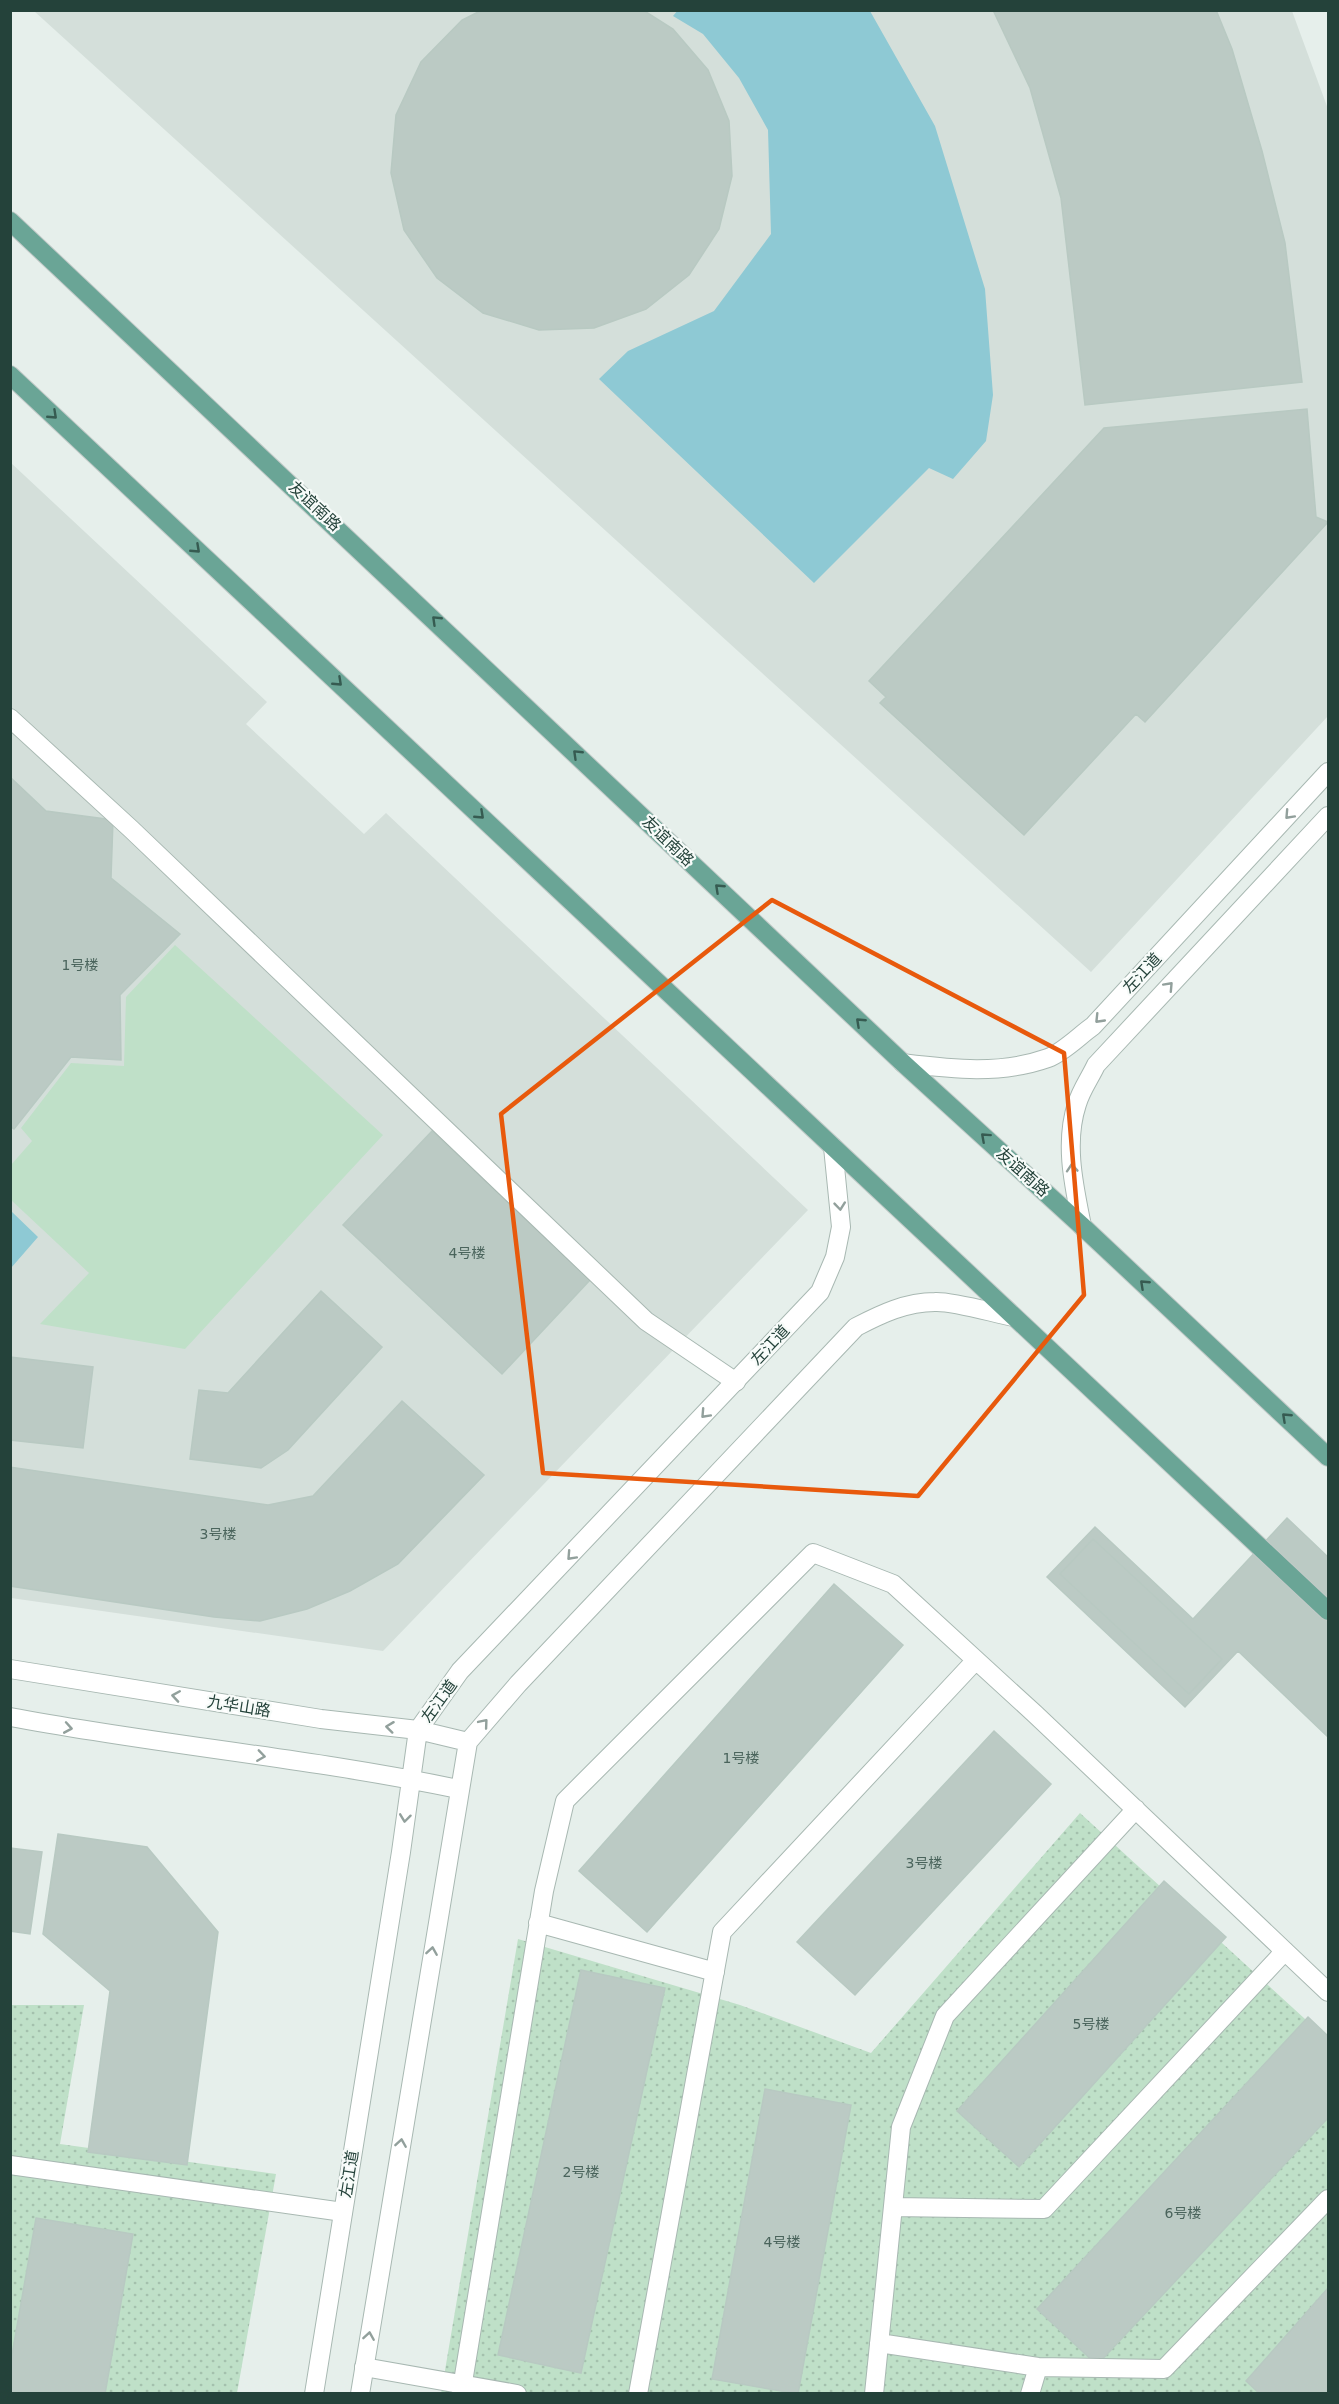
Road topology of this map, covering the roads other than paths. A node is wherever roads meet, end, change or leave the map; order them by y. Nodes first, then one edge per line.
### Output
1 (10, 221) edge
2 (10, 375) edge
3 (10, 718) edge
4 (1329, 772) edge
5 (1329, 816) edge
6 (903, 1063) junction
7 (833, 1148) junction
8 (1082, 1226) junction
9 (1014, 1317) junction
10 (736, 1382) junction
11 (1329, 1457) edge
12 (1329, 1611) edge
13 (976, 1660) junction
14 (10, 1669) edge
15 (10, 1717) edge
16 (418, 1730) junction
17 (468, 1742) junction
18 (410, 1779) junction
19 (458, 1789) junction
20 (1136, 1809) junction
21 (538, 1923) junction
22 (1285, 1951) junction
23 (716, 1972) junction
24 (1329, 1992) edge
25 (10, 2165) edge
26 (1329, 2199) edge
27 (893, 2207) junction
28 (343, 2212) junction
29 (879, 2343) junction
30 (364, 2367) junction
31 (1038, 2367) junction
32 (462, 2389) edge
33 (314, 2394) edge
34 (360, 2394) edge
35 (517, 2394) edge
36 (638, 2394) edge
37 (874, 2394) edge
38 (1030, 2394) edge

6 -> 1 main road, 友谊南路
2 -> 7 main road
3 - 10 street
4 -> 6 street, 左江道
8 -> 5 street, 左江道
8 -> 6 main road, 友谊南路
7 - 9 main road
7 -> 10 street, 左江道
11 -> 8 main road, 友谊南路
9 - 12 main road
17 -> 9 street
10 -> 16 street, 左江道
13 - 20 street
13 - 21 street
13 - 23 street
16 -> 14 street, 九华山路
15 -> 18 street
16 - 17 street, 九华山路
16 - 18 street, 左江道
17 - 19 street
18 - 19 street
18 -> 28 street, 左江道
30 -> 19 street
20 - 22 street
20 - 27 street
21 - 23 street
21 - 32 street
22 - 24 street
22 - 27 street
23 - 36 street
25 - 28 street
26 - 31 street
27 - 29 street
28 - 33 street, 左江道
29 - 31 street
29 - 37 street
30 - 32 street
30 - 34 street
31 - 38 street
32 - 35 street

